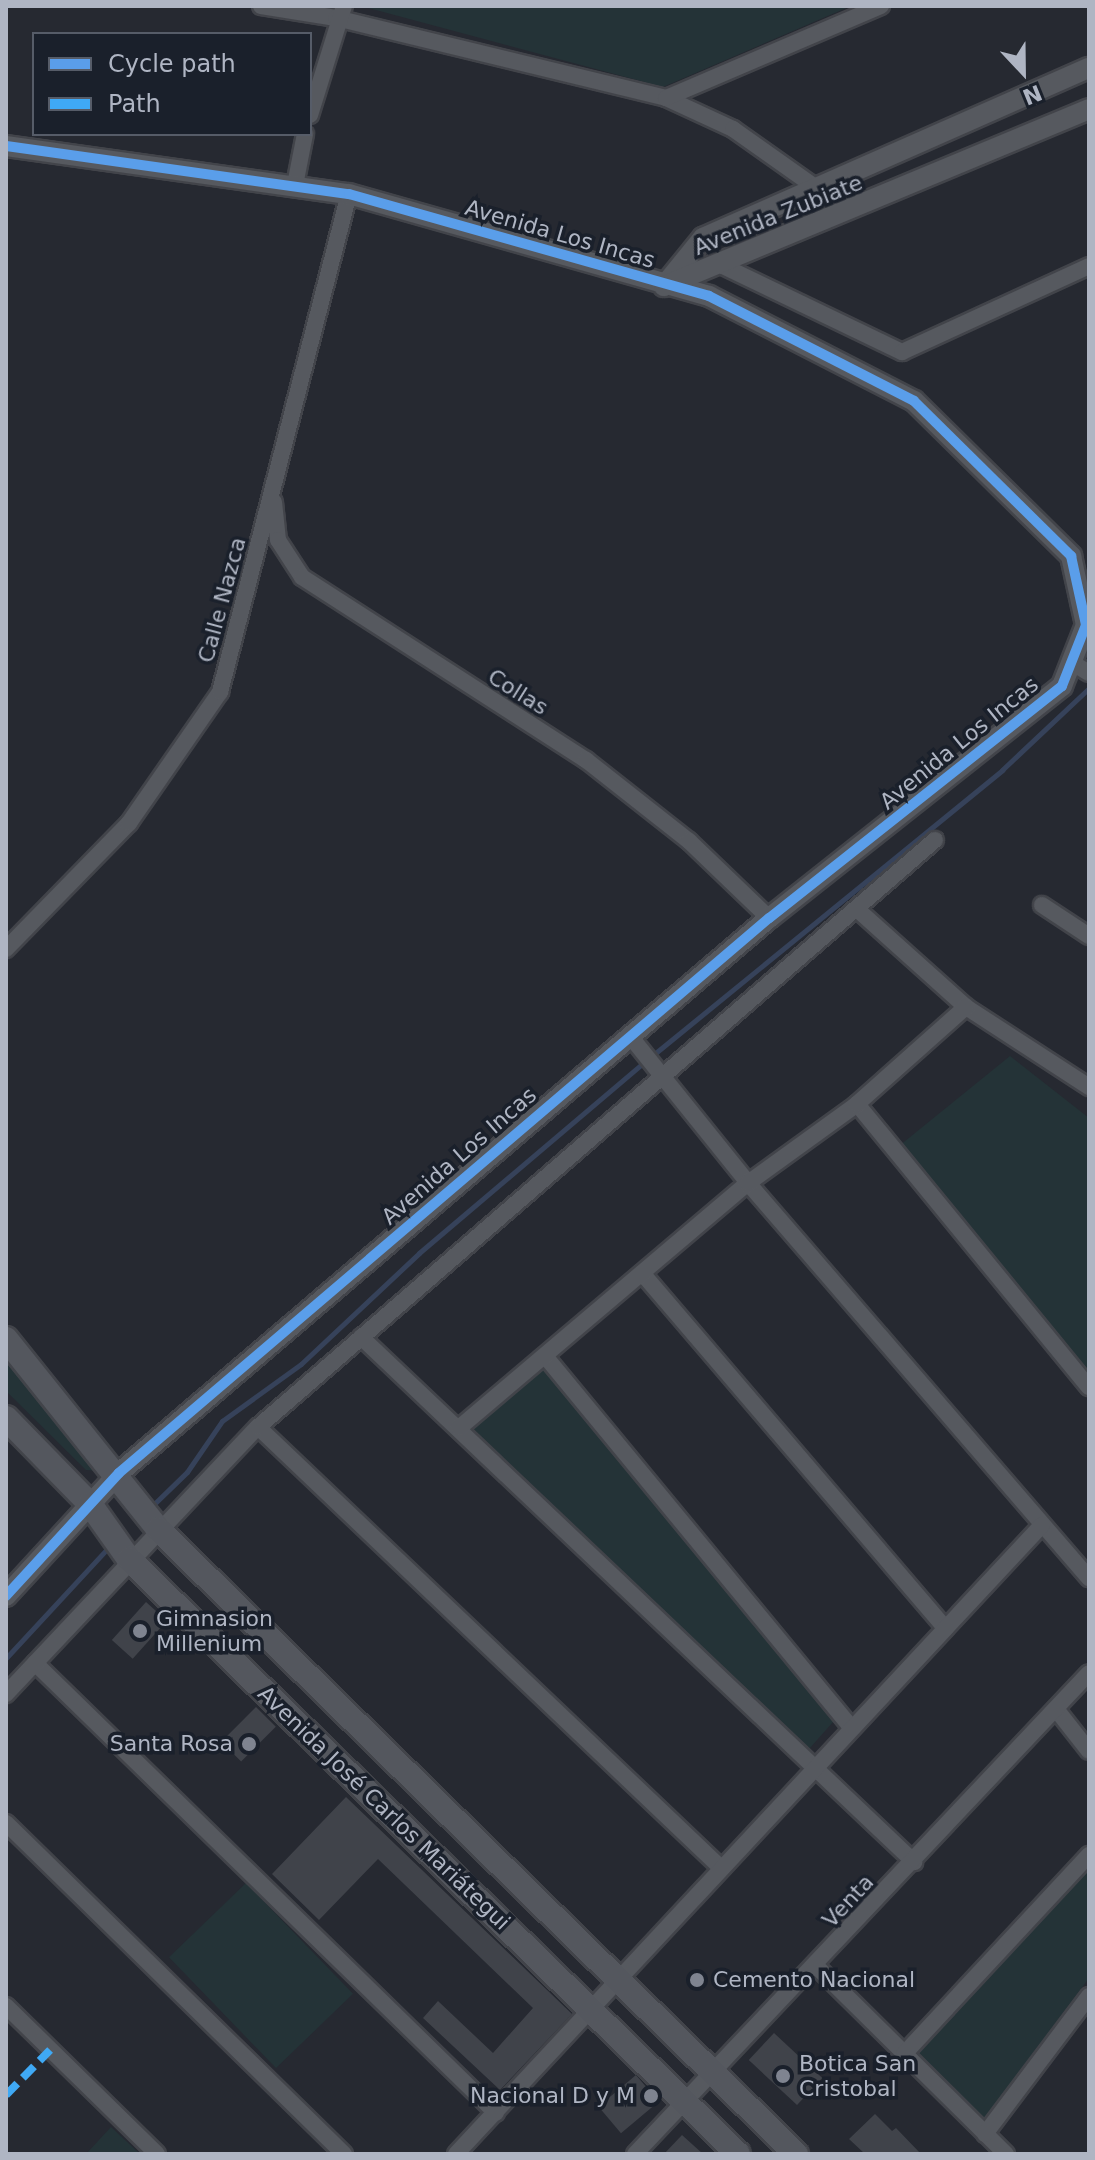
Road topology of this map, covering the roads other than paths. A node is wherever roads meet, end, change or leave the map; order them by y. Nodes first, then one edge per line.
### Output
1 (261, 6) edge
2 (881, 6) edge
3 (340, 12) edge
4 (1089, 68) edge
5 (666, 98) junction
6 (312, 108) edge
7 (1089, 109) edge
8 (305, 136) edge
9 (6, 146) edge
10 (295, 185) junction
11 (815, 187) junction
12 (349, 194) junction
13 (723, 266) junction
14 (1089, 266) edge
15 (664, 286) junction
16 (272, 494) junction
17 (1082, 668) edge
18 (935, 840) dead end
19 (1042, 905) dead end
20 (859, 911) junction
21 (769, 918) junction
22 (1089, 936) edge
23 (6, 949) edge
24 (966, 1007) junction
25 (630, 1036) junction
26 (663, 1077) junction
27 (1089, 1087) edge
28 (857, 1104) junction
29 (748, 1183) junction
30 (642, 1273) junction
31 (361, 1337) junction
32 (6, 1339) edge
33 (545, 1356) junction
34 (1089, 1387) edge
35 (6, 1418) edge
36 (258, 1427) junction
37 (459, 1428) junction
38 (119, 1473) junction
39 (90, 1504) junction
40 (1042, 1525) junction
41 (158, 1529) junction
42 (129, 1559) junction
43 (1089, 1578) edge
44 (6, 1596) edge
45 (945, 1628) junction
46 (35, 1663) junction
47 (1089, 1673) edge
48 (6, 1694) edge
49 (1056, 1709) junction
50 (851, 1727) junction
51 (1089, 1751) edge
52 (813, 1770) junction
53 (6, 1823) edge
54 (1089, 1855) edge
55 (914, 1862) junction
56 (720, 1867) junction
57 (817, 1967) junction
58 (613, 1981) junction
59 (1089, 1996) edge
60 (6, 2006) edge
61 (589, 2008) junction
62 (904, 2054) junction
63 (713, 2074) junction
64 (686, 2102) junction
65 (496, 2113) junction
66 (985, 2134) junction
67 (157, 2154) edge
68 (344, 2154) edge
69 (456, 2154) edge
70 (635, 2154) edge
71 (738, 2154) edge
72 (796, 2154) edge
73 (1006, 2154) edge

1 - 3 street
2 - 5 street
3 - 5 street
3 - 6 street
4 - 11 street, Avenida Zubiate
5 - 11 street
7 - 13 street, Avenida Zubiate
8 - 10 street
9 - 10 street, Avenida Los Incas
10 - 12 street, Avenida Los Incas
11 - 15 street, Avenida Zubiate
12 - 15 street, Avenida Los Incas
12 - 16 street, Calle Nazca
13 - 14 street
13 - 15 street, Avenida Zubiate
15 - 17 street, Avenida Los Incas
16 - 21 street, Collas
16 - 23 street, Calle Nazca
17 - 21 street, Avenida Los Incas
18 - 20 street
19 - 22 street
20 - 24 street
20 - 26 street
21 - 25 street, Avenida Los Incas
24 - 27 street
24 - 28 street
25 - 26 street
25 - 38 street, Avenida Los Incas
26 - 29 street
26 - 31 street
28 - 29 street
28 - 34 street
29 - 30 street
29 - 40 street
30 - 33 street
30 - 45 street
31 - 36 street
31 - 37 street
32 - 38 main road, Avenida José Carlos Mariátegui
33 - 37 street
33 - 50 street
35 - 39 main road, Avenida José Carlos Mariátegui
36 - 41 street
36 - 56 street
37 - 52 street
38 - 39 street, Avenida Los Incas
38 - 41 main road, Avenida José Carlos Mariátegui
39 - 42 main road, Avenida José Carlos Mariátegui
39 - 44 street, Avenida Los Incas
40 - 43 street
40 - 45 street
41 - 42 street
41 - 58 main road, Avenida José Carlos Mariátegui
42 - 46 street
42 - 61 main road, Avenida José Carlos Mariátegui
45 - 50 street
46 - 48 street
46 - 65 street
47 - 49 street, Venta
49 - 51 street
49 - 55 street, Venta
50 - 52 street
52 - 55 street
52 - 56 street
53 - 68 street
54 - 62 street
55 - 57 street, Venta
56 - 58 street
57 - 62 street
57 - 63 street, Venta
58 - 61 street
58 - 63 main road, Avenida José Carlos Mariátegui
59 - 66 street
60 - 67 street
61 - 64 main road, Avenida José Carlos Mariátegui
61 - 65 street
62 - 66 street
63 - 64 street, Venta
63 - 72 main road, Avenida José Carlos Mariátegui
64 - 70 street, Venta
64 - 71 main road, Avenida José Carlos Mariátegui
65 - 69 street
66 - 73 street

